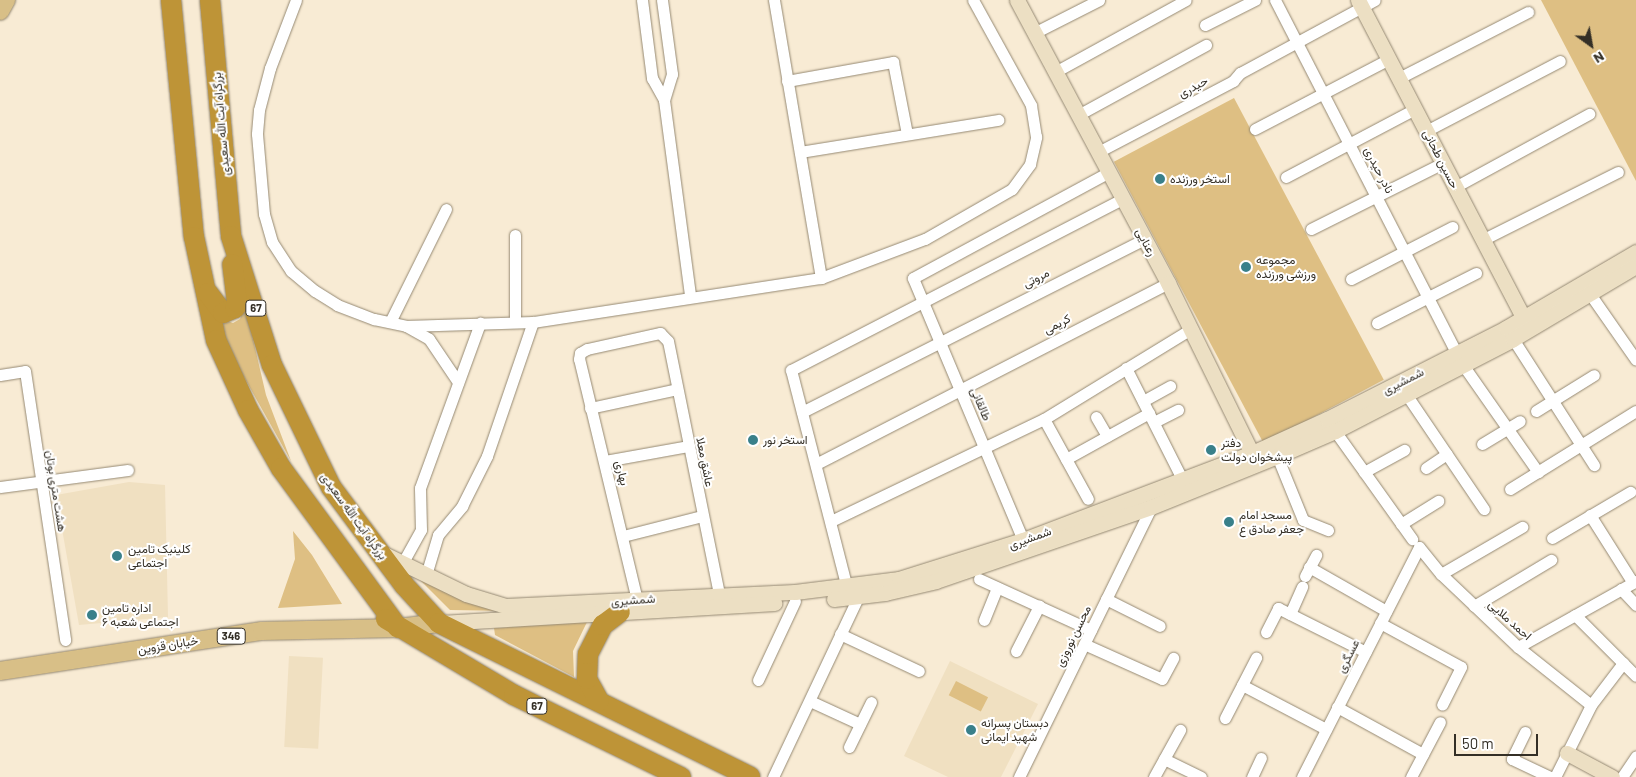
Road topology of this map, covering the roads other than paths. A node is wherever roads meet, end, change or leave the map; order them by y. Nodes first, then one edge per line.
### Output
1 (6, 0) edge
2 (171, 0) edge
3 (210, 0) edge
4 (296, 0) edge
5 (642, 0) edge
6 (662, 0) edge
7 (774, 0) edge
8 (973, 0) edge
9 (1017, 0) edge
10 (1099, 0) edge
11 (1186, 0) edge
12 (1255, 0) edge
13 (1275, 0) edge
14 (1365, 2) edge
15 (0, 10) edge
16 (1528, 12) dead end
17 (1205, 25) dead end
18 (1034, 33) junction
19 (1297, 43) junction
20 (1206, 45) dead end
21 (1389, 59) junction
22 (1560, 61) dead end
23 (1055, 72) junction
24 (1399, 78) junction
25 (787, 81) junction
26 (1323, 92) junction
27 (664, 100) junction
28 (1415, 109) junction
29 (1078, 114) junction
30 (1589, 114) dead end
31 (998, 120) dead end
32 (1256, 129) dead end
33 (1426, 131) junction
34 (907, 134) junction
35 (1350, 143) junction
36 (800, 152) junction
37 (1098, 152) junction
38 (1443, 163) junction
39 (1109, 172) junction
40 (1618, 172) dead end
41 (1286, 177) dead end
42 (1455, 187) junction
43 (1377, 196) junction
44 (1123, 199) junction
45 (446, 209) dead end
46 (1452, 226) dead end
47 (1311, 229) dead end
48 (515, 235) dead end
49 (231, 236) junction
50 (1144, 239) junction
51 (1482, 240) junction
52 (1405, 250) junction
53 (1636, 252) edge
54 (1636, 266) edge
55 (1476, 273) dead end
56 (821, 278) junction
57 (1351, 279) dead end
58 (1168, 283) junction
59 (205, 287) junction
60 (1587, 289) junction
61 (690, 296) junction
62 (1429, 297) junction
63 (923, 302) junction
64 (390, 322) junction
65 (515, 322) junction
66 (533, 322) junction
67 (480, 323) junction
68 (1378, 323) dead end
69 (1526, 323) junction
70 (406, 326) junction
71 (1191, 329) junction
72 (1509, 334) junction
73 (940, 342) junction
74 (580, 353) joint
75 (1636, 358) edge
76 (1460, 359) junction
77 (1126, 368) junction
78 (0, 375) edge
79 (1594, 375) dead end
80 (458, 382) junction
81 (1170, 386) dead end
82 (1402, 388) junction
83 (677, 389) junction
84 (960, 390) junction
85 (1143, 401) junction
86 (1554, 401) junction
87 (590, 408) junction
88 (1178, 410) dead end
89 (1536, 411) dead end
90 (1636, 411) edge
91 (802, 412) junction
92 (1151, 417) junction
93 (1096, 418) dead end
94 (1044, 419) junction
95 (1520, 420) dead end
96 (1331, 425) junction
97 (1508, 429) junction
98 (1107, 436) junction
99 (1482, 444) dead end
100 (1582, 445) junction
101 (688, 446) junction
102 (984, 447) junction
103 (1275, 450) junction
104 (1404, 450) dead end
105 (1447, 454) junction
106 (1066, 459) junction
107 (1254, 459) junction
108 (605, 461) junction
109 (816, 464) junction
110 (1594, 465) dead end
111 (1426, 468) dead end
112 (128, 470) dead end
113 (1364, 472) junction
114 (1538, 472) junction
115 (40, 482) junction
116 (1186, 486) junction
117 (0, 487) edge
118 (1510, 488) dead end
119 (1630, 492) dead end
120 (1088, 499) dead end
121 (1149, 501) junction
122 (1438, 501) dead end
123 (1484, 509) dead end
124 (1590, 515) junction
125 (702, 516) junction
126 (831, 521) junction
127 (1401, 524) junction
128 (1522, 527) dead end
129 (1328, 530) dead end
130 (623, 536) junction
131 (1552, 538) dead end
132 (1416, 543) junction
133 (1025, 545) junction
134 (379, 551) junction
135 (1316, 555) dead end
136 (1552, 560) dead end
137 (402, 564) junction
138 (1442, 574) junction
139 (426, 575) junction
140 (979, 580) dead end
141 (1634, 582) edge
142 (998, 587) junction
143 (1302, 588) dead end
144 (1621, 589) junction
145 (853, 592) junction
146 (795, 597) junction
147 (1106, 599) junction
148 (636, 600) junction
149 (720, 600) junction
150 (1636, 605) edge
151 (1039, 606) junction
152 (1474, 606) junction
153 (1386, 611) junction
154 (620, 612) junction
155 (1290, 614) junction
156 (1574, 615) junction
157 (984, 620) dead end
158 (439, 623) junction
159 (1380, 623) junction
160 (1160, 626) dead end
161 (398, 628) junction
162 (1091, 630) junction
163 (1266, 632) dead end
164 (840, 634) junction
165 (65, 640) dead end
166 (1084, 644) junction
167 (1518, 647) junction
168 (1016, 651) dead end
169 (1366, 652) junction
170 (1173, 658) dead end
171 (1256, 658) dead end
172 (1623, 663) junction
173 (0, 671) edge
174 (919, 671) dead end
175 (1636, 676) edge
176 (758, 680) dead end
177 (1242, 685) junction
178 (599, 700) junction
179 (810, 701) junction
180 (871, 702) dead end
181 (1442, 705) dead end
182 (1591, 705) junction
183 (1337, 708) junction
184 (1225, 718) dead end
185 (1440, 722) dead end
186 (860, 724) junction
187 (1326, 729) junction
188 (1180, 730) dead end
189 (1525, 732) dead end
190 (849, 747) dead end
191 (1567, 753) junction
192 (1423, 754) junction
193 (1636, 756) edge
194 (1261, 758) dead end
195 (1164, 759) junction
196 (680, 777) edge
197 (750, 777) edge
198 (773, 777) edge
199 (1019, 777) edge
200 (1154, 777) edge
201 (1201, 777) edge
202 (1252, 777) edge
203 (1302, 777) edge
204 (1412, 777) edge
205 (1550, 777) edge
206 (1555, 777) edge
207 (1612, 777) edge
208 (1622, 777) edge

1 - 15 main road
2 - 59 highway, 67
3 - 49 highway, بزرگراه آیت الله سعیدی / 67
4 - 64 street
5 - 27 street
6 - 27 street
7 - 25 street
8 - 56 street
9 - 18 main road, رعنایی
10 - 18 street
11 - 23 street
12 - 17 street
13 - 19 street, نادر حیدری
14 - 19 street, حیدری
14 - 21 main road, حسین طحانی
16 - 24 street
18 - 23 main road, رعنایی
19 - 26 street, نادر حیدری
19 - 37 street, حیدری
20 - 29 street
21 - 24 main road, حسین طحانی
21 - 26 street
22 - 33 street
23 - 29 main road, رعنایی
24 - 28 main road, حسین طحانی
25 - 34 street
25 - 36 street
26 - 32 street
26 - 35 street, نادر حیدری
27 - 61 street
28 - 33 main road, حسین طحانی
28 - 35 street
29 - 37 main road, رعنایی
30 - 42 street
31 - 34 street
33 - 38 main road, حسین طحانی
34 - 36 street
35 - 41 street
35 - 43 street, نادر حیدری
36 - 56 street
37 - 39 main road, رعنایی
38 - 42 main road, حسین طحانی
38 - 43 street
39 - 44 main road, رعنایی
39 - 63 street, طالقانی
40 - 51 street
42 - 51 main road, حسین طحانی
43 - 47 street
43 - 52 street, نادر حیدری
44 - 50 main road, رعنایی
44 - 63 street
45 - 64 street
46 - 52 street
48 - 65 street
49 - 59 highway
49 - 134 highway, بزرگراه آیت الله سعیدی / 67
50 - 58 main road, رعنایی
50 - 73 street, مروتی
51 - 69 main road, حسین طحانی
52 - 57 street
52 - 62 street, نادر حیدری
53 - 60 main road, شمشیری
54 - 60 main road, شمشیری
55 - 62 street
56 - 61 street
58 - 71 main road, رعنایی
58 - 84 street, کریمی
59 - 161 highway, 67
60 - 69 main road, شمشیری
60 - 75 street
61 - 66 street
62 - 68 street
62 - 76 street, نادر حیدری
63 - 73 street, طالقانی
63 - 91 street
64 - 70 street
65 - 66 street
65 - 67 street
66 - 139 street
67 - 70 street
67 - 80 street
69 - 72 main road, شمشیری
70 - 80 street
71 - 77 street
71 - 107 main road, رعنایی
72 - 76 main road, شمشیری
72 - 86 street
73 - 84 street, طالقانی
73 - 91 street, مروتی
74 - 83 street, عاشق معلا
74 - 87 street, بهاری
76 - 82 main road, شمشیری
76 - 97 street, نادر حیدری
77 - 85 street
77 - 94 street
78 - 115 street, هشت متری بوتان
79 - 86 street
80 - 137 street
81 - 85 street
82 - 96 main road, شمشیری
82 - 105 street
83 - 87 street
83 - 101 street, عاشق معلا
84 - 102 street, طالقانی
84 - 109 street, کریمی
85 - 92 street
86 - 89 street
86 - 100 street
87 - 108 street, بهاری
88 - 92 street
90 - 100 street
91 - 109 street
92 - 98 street
92 - 116 street
93 - 98 street
94 - 102 street
94 - 106 street
95 - 97 street
96 - 103 main road, شمشیری
96 - 113 street, احمد ملایی
97 - 99 street
97 - 114 street, نادر حیدری
98 - 106 street
100 - 110 street
100 - 114 street
101 - 108 street
101 - 125 street, عاشق معلا
102 - 126 street
102 - 133 street, طالقانی
103 - 107 main road, شمشیری
103 - 129 street
104 - 113 street
105 - 111 street
105 - 123 street
106 - 120 street
107 - 116 main road, شمشیری
108 - 130 street, بهاری
109 - 126 street
112 - 115 street
113 - 127 street, احمد ملایی
114 - 118 street
115 - 117 street
115 - 165 street, هشت متری بوتان
116 - 121 main road, شمشیری
119 - 124 street
121 - 133 main road, شمشیری
121 - 147 street, محسن نوروزی
122 - 127 street
124 - 131 street
124 - 141 street
125 - 130 street
125 - 149 street, عاشق معلا
126 - 145 street
127 - 132 street, احمد ملایی
128 - 138 street
130 - 148 street, بهاری
132 - 138 street, احمد ملایی
132 - 153 street, عسگری
133 - 145 main road, شمشیری
134 - 137 main road, شمشیری
134 - 158 highway, بزرگراه آیت الله سعیدی / 67
135 - 153 street
136 - 152 street
137 - 139 main road, شمشیری
138 - 152 street, احمد ملایی
139 - 148 main road, شمشیری
140 - 142 street
141 - 144 street
142 - 151 street
142 - 157 street
143 - 155 street
144 - 150 street
144 - 156 street
145 - 146 main road, شمشیری
145 - 164 street
146 - 149 main road, شمشیری
146 - 176 street
147 - 160 street
147 - 162 street, محسن نوروزی
148 - 149 main road, شمشیری
149 - 154 main road, شمشیری
151 - 162 street
151 - 168 street
152 - 167 street, احمد ملایی
153 - 159 street, عسگری
154 - 158 main road, شمشیری
154 - 178 highway
155 - 163 street
155 - 169 street
156 - 167 street
156 - 172 street
158 - 161 main road, خیابان قزوین
158 - 178 highway, بزرگراه آیت الله سعیدی / 67
159 - 169 street, عسگری
159 - 181 street
161 - 173 main road, خیابان قزوین / 346
161 - 196 highway, 67
162 - 166 street, محسن نوروزی
164 - 174 street
164 - 179 street
166 - 170 street
166 - 199 street, محسن نوروزی
167 - 182 street, احمد ملایی
169 - 183 street, عسگری
171 - 177 street
172 - 175 street
172 - 182 street
177 - 184 street
177 - 187 street
178 - 197 highway, بزرگراه آیت الله سعیدی / 67
179 - 186 street
179 - 198 street
180 - 186 street
182 - 191 street
183 - 187 street, عسگری
183 - 192 street
185 - 192 street
186 - 190 street
187 - 203 street, عسگری
188 - 195 street
189 - 205 street
191 - 206 street
191 - 207 main road
192 - 204 street
193 - 208 street
194 - 202 street
195 - 200 street
195 - 201 street

